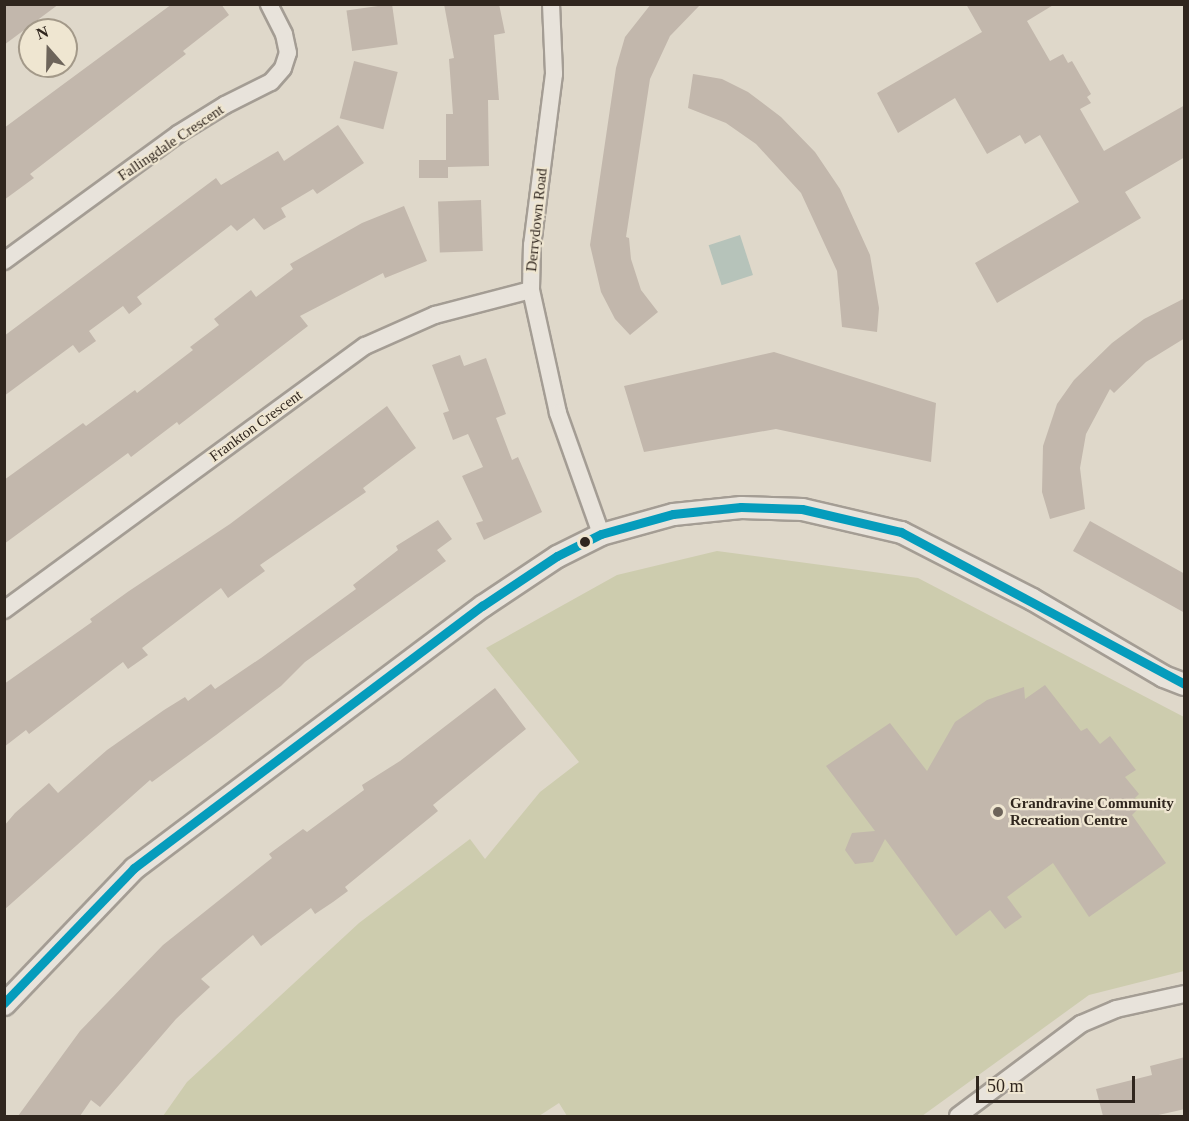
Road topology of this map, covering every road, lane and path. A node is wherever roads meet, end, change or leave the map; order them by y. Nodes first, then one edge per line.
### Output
1 (269, 4) edge
2 (551, 4) edge
3 (4, 261) edge
4 (531, 290) junction
5 (601, 534) junction
6 (4, 610) edge
7 (1185, 684) edge
8 (1185, 994) edge
9 (4, 1004) edge
10 (958, 1116) edge

1 - 3 street, Fallingdale Crescent
2 - 4 street, Derrydown Road
4 - 5 street, Derrydown Road
4 - 6 street, Frankton Crescent
5 - 7 street
5 - 9 street
8 - 10 street

